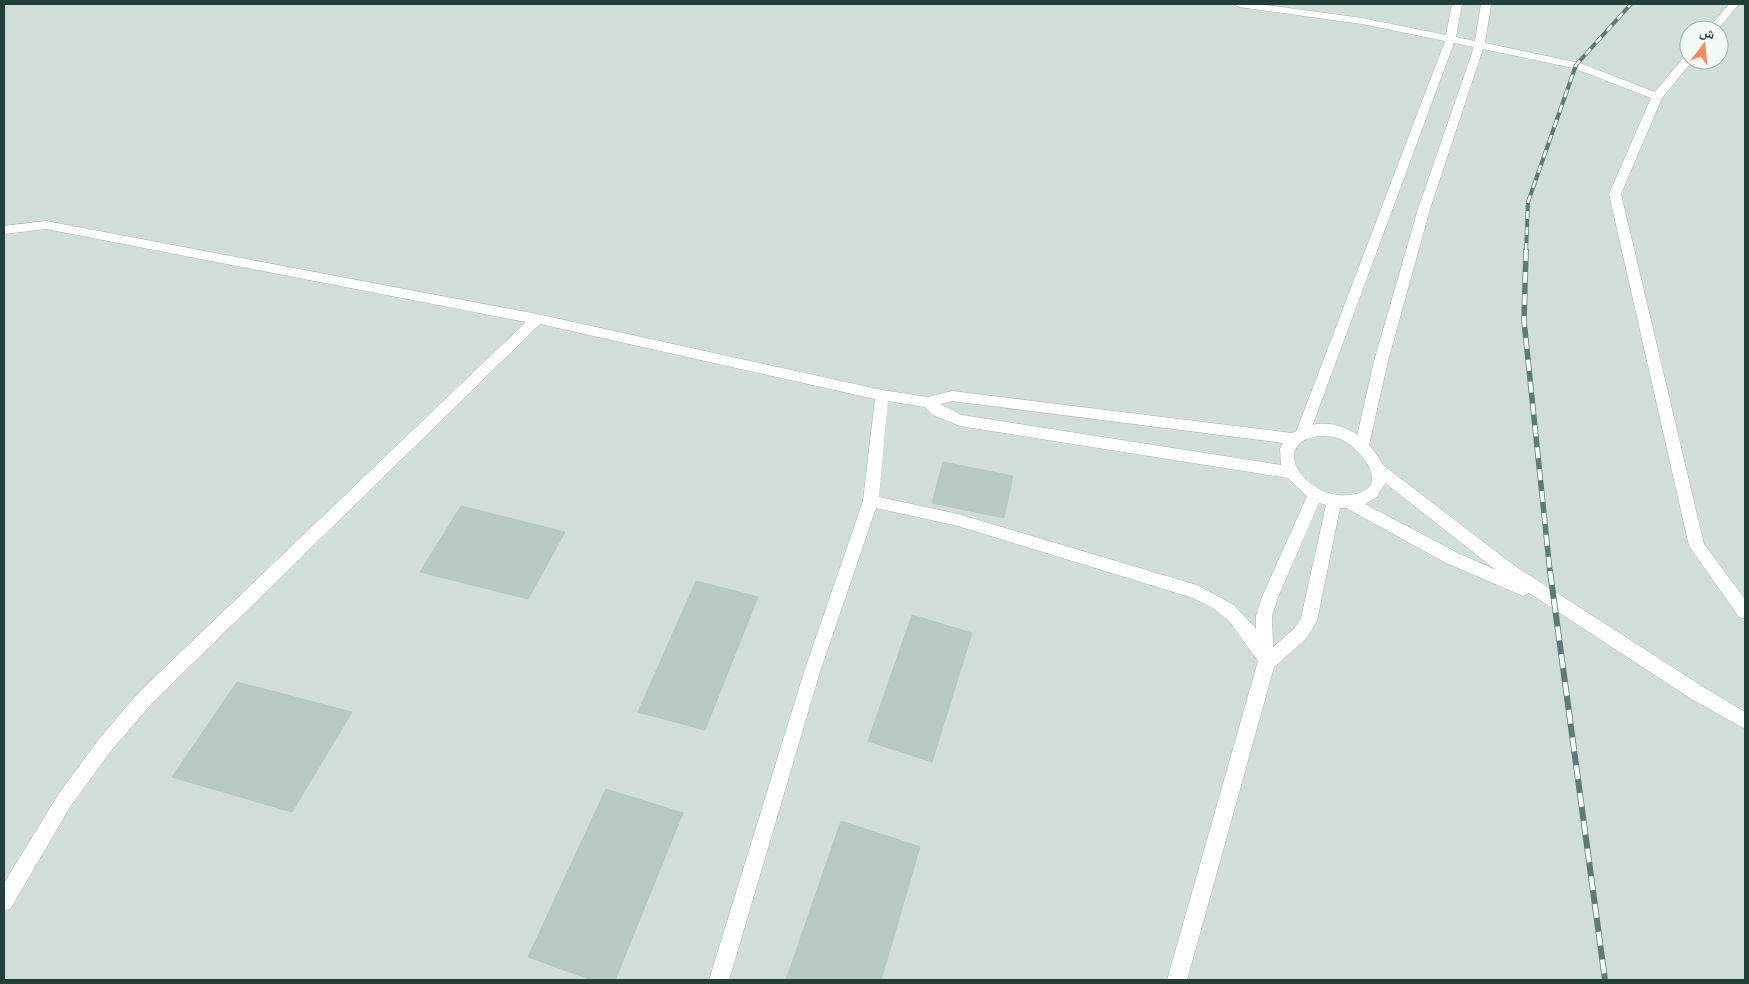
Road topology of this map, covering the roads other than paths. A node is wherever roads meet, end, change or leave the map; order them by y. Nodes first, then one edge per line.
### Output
1 (1239, 4) edge
2 (1457, 4) edge
3 (1486, 4) edge
4 (1734, 4) edge
5 (1720, 20) edge
6 (1450, 40) junction
7 (1479, 46) junction
8 (1679, 70) edge
9 (1657, 97) junction
10 (4, 230) edge
11 (537, 320) junction
12 (882, 395) junction
13 (928, 402) junction
14 (1298, 436) junction
15 (1362, 445) junction
16 (1378, 469) junction
17 (1291, 473) junction
18 (1315, 494) junction
19 (871, 501) junction
20 (1341, 502) junction
21 (1553, 601) junction
22 (1745, 612) edge
23 (1267, 663) junction
24 (1745, 721) edge
25 (4, 902) edge
26 (719, 980) edge
27 (1177, 980) edge

1 - 6 street
2 - 6 street
3 - 7 street
4 - 5 street
6 - 7 street
6 - 14 street
7 - 9 street
7 - 15 street
8 - 9 street
9 - 22 street
10 - 11 street
11 - 12 street
11 - 25 street
12 - 13 street
12 - 19 street
13 - 14 street
13 - 17 street
14 - 15 street
14 - 17 street
15 - 16 street
16 - 20 street
16 - 21 street
17 - 18 street
18 - 20 street
18 - 23 street
19 - 23 street
19 - 26 street
20 - 21 street
20 - 23 street
21 - 24 street
23 - 27 street

